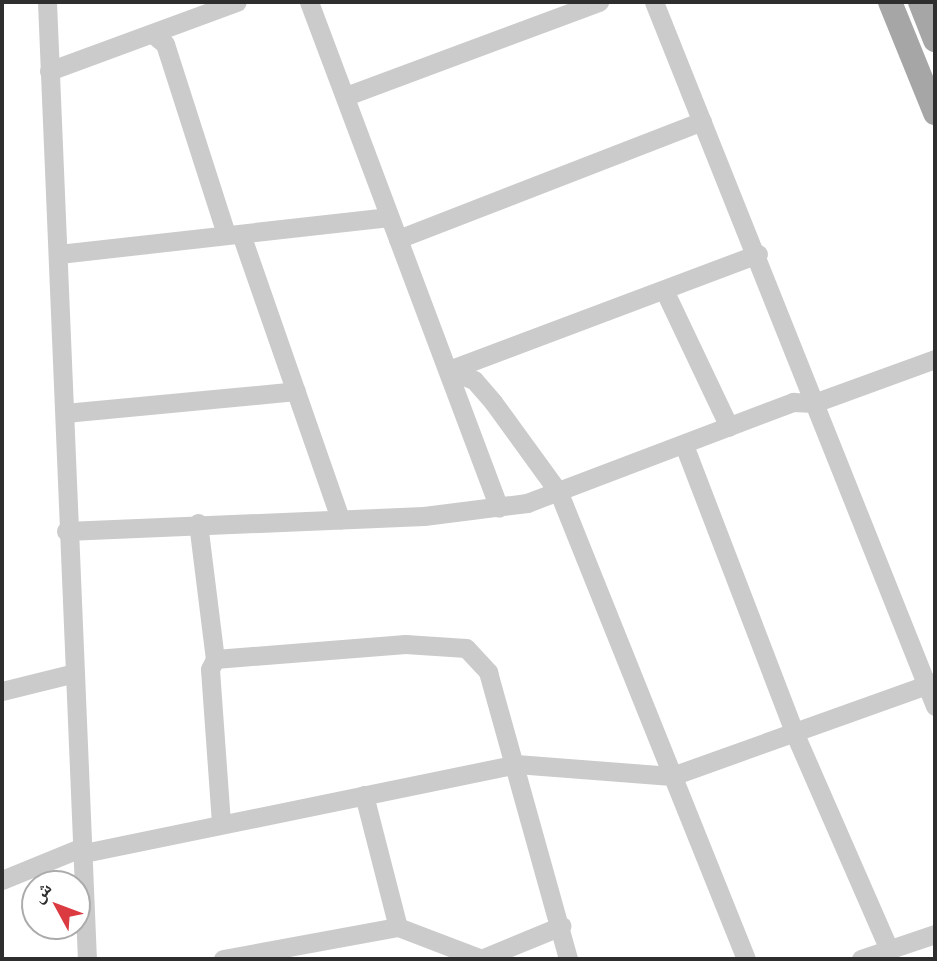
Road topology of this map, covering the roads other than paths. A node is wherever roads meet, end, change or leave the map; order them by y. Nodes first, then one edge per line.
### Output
1 (47, 2) edge
2 (237, 2) edge
3 (309, 2) edge
4 (599, 2) edge
5 (654, 2) edge
6 (890, 2) edge
7 (920, 2) edge
8 (934, 31) edge
9 (154, 36) junction
10 (49, 71) junction
11 (346, 96) junction
12 (935, 113) edge
13 (702, 121) junction
14 (387, 217) junction
15 (234, 236) junction
16 (398, 239) junction
17 (59, 254) junction
18 (758, 254) junction
19 (665, 292) junction
20 (935, 359) edge
21 (449, 370) junction
22 (296, 391) junction
23 (814, 403) junction
24 (65, 413) junction
25 (729, 427) junction
26 (684, 445) junction
27 (559, 493) junction
28 (499, 508) junction
29 (340, 519) junction
30 (198, 523) junction
31 (66, 531) junction
32 (215, 659) junction
33 (75, 673) junction
34 (931, 683) edge
35 (2, 691) edge
36 (935, 706) edge
37 (794, 732) junction
38 (516, 764) junction
39 (672, 776) junction
40 (364, 795) junction
41 (221, 823) junction
42 (83, 850) junction
43 (2, 880) edge
44 (561, 926) junction
45 (398, 927) junction
46 (935, 934) edge
47 (888, 947) junction
48 (87, 959) edge
49 (223, 959) edge
50 (481, 959) edge
51 (568, 959) edge
52 (746, 959) edge
53 (861, 959) edge

1 - 10 street
2 - 9 street
3 - 11 street
4 - 11 street
5 - 13 street
6 - 12 main road
7 - 8 main road
9 - 10 street
9 - 15 street
10 - 17 street
11 - 14 street
13 - 16 street
13 - 18 street
14 - 15 street
14 - 16 street
15 - 17 street
15 - 22 street
16 - 21 street
17 - 24 street
18 - 19 street
18 - 23 street
19 - 21 street
19 - 25 street
20 - 23 street
21 - 27 street
21 - 28 street
22 - 24 street
22 - 29 street
23 - 25 street
23 - 34 street
24 - 31 street
25 - 26 street
26 - 27 street
26 - 37 street
27 - 28 street
27 - 39 street
28 - 29 street
29 - 30 street
30 - 31 street
30 - 32 street
31 - 33 street
32 - 38 street
32 - 41 street
33 - 35 street
33 - 42 street
34 - 36 street
34 - 37 street
37 - 39 street
37 - 47 street
38 - 39 street
38 - 40 street
38 - 44 street
39 - 52 street
40 - 41 street
40 - 45 street
41 - 42 street
42 - 43 street
42 - 48 street
44 - 50 street
44 - 51 street
45 - 49 street
45 - 50 street
46 - 47 street
47 - 53 street

